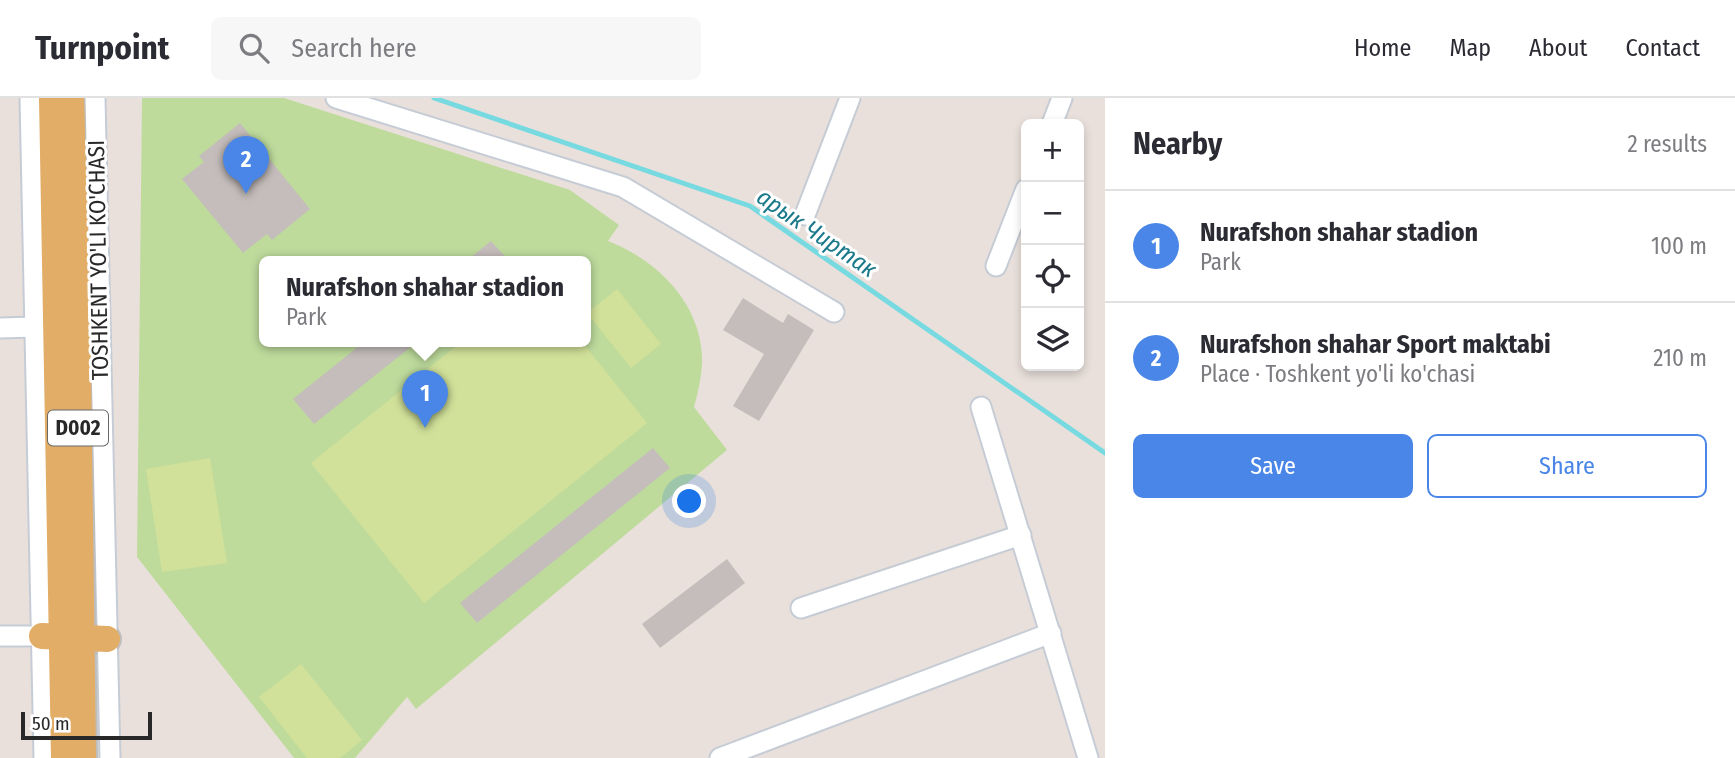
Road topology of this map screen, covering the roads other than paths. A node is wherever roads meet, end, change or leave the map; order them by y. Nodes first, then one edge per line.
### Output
1 (30, 98) edge
2 (52, 98) edge
3 (71, 98) edge
4 (95, 98) edge
5 (336, 98) edge
6 (850, 98) edge
7 (1062, 98) edge
8 (1054, 119) edge
9 (1021, 202) edge
10 (805, 215) dead end
11 (996, 266) dead end
12 (834, 312) dead end
13 (35, 327) junction
14 (0, 328) edge
15 (981, 407) dead end
16 (1021, 535) junction
17 (801, 608) dead end
18 (1051, 633) junction
19 (0, 636) edge
20 (62, 637) junction
21 (107, 639) junction
22 (44, 758) edge
23 (64, 758) edge
24 (83, 758) edge
25 (110, 758) edge
26 (720, 758) edge
27 (1088, 758) edge

1 - 13 street, TOSHKENT YO'LI KO'CHASI
2 - 20 main road, TOSHKENT YO'LI KO'CHASI / D002
3 - 20 main road, TOSHKENT YO'LI KO'CHASI / D002
4 - 21 street, TOSHKENT YO'LI KO'CHASI
5 - 12 street
6 - 10 street
7 - 8 street
9 - 11 street
13 - 14 street
13 - 20 street, TOSHKENT YO'LI KO'CHASI
15 - 16 street
16 - 17 street
16 - 18 street
18 - 26 street
18 - 27 street
19 - 20 street
20 - 21 main road
20 - 22 street, TOSHKENT YO'LI KO'CHASI
20 - 23 main road, TOSHKENT YO'LI KO'CHASI / D002
20 - 24 main road, TOSHKENT YO'LI KO'CHASI / D002
21 - 25 street, TOSHKENT YO'LI KO'CHASI

